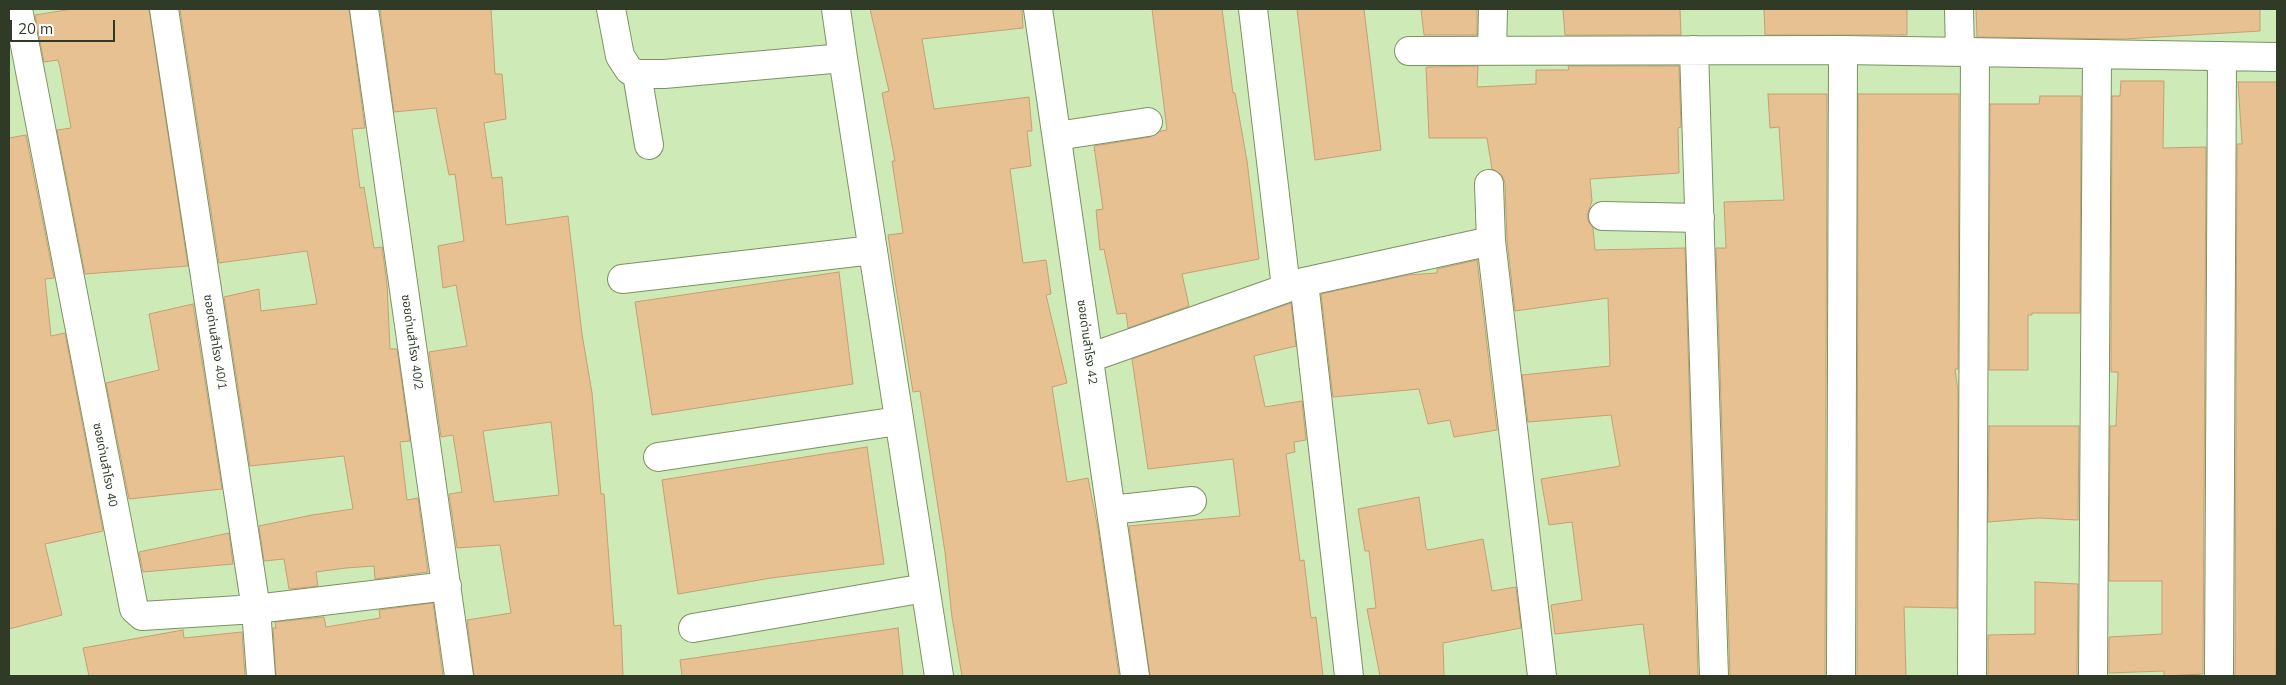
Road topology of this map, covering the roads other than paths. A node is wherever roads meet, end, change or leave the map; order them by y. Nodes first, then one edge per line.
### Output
1 (18, 9) edge
2 (164, 9) edge
3 (364, 9) edge
4 (611, 9) edge
5 (836, 9) edge
6 (1038, 9) edge
7 (1253, 9) edge
8 (1493, 9) edge
9 (1959, 9) edge
10 (1694, 50) junction
11 (1843, 50) junction
12 (1409, 51) dead end
13 (1492, 51) junction
14 (1967, 52) junction
15 (2097, 54) junction
16 (2222, 56) junction
17 (2277, 57) edge
18 (843, 58) junction
19 (637, 74) junction
20 (1148, 122) dead end
21 (1057, 136) junction
22 (649, 145) dead end
23 (1489, 184) dead end
24 (1603, 216) dead end
25 (1700, 218) junction
26 (1491, 241) junction
27 (872, 250) junction
28 (622, 279) dead end
29 (1295, 285) junction
30 (1089, 358) junction
31 (898, 421) junction
32 (658, 457) dead end
33 (1192, 501) dead end
34 (1111, 510) junction
35 (447, 586) junction
36 (925, 588) junction
37 (256, 608) junction
38 (693, 628) dead end
39 (261, 676) edge
40 (459, 676) edge
41 (939, 676) edge
42 (1135, 676) edge
43 (1349, 676) edge
44 (1542, 676) edge
45 (1714, 676) edge
46 (1841, 676) edge
47 (1972, 676) edge
48 (2093, 676) edge
49 (2219, 676) edge

1 - 37 street, ซอยด่านสำโรง 40
2 - 37 street, ซอยด่านสำโรง 40/1
3 - 35 street, ซอยด่านสำโรง 40/2
4 - 19 street
5 - 18 street
6 - 21 street, ซอยด่านสำโรง 42
7 - 29 street
8 - 13 street
9 - 14 street
10 - 11 street
10 - 13 street
10 - 25 street
11 - 14 street
11 - 46 street
12 - 13 street
14 - 15 street
14 - 47 street
15 - 16 street
15 - 48 street
16 - 17 street
16 - 49 street
18 - 19 street
18 - 27 street
19 - 22 street
20 - 21 street
21 - 30 street, ซอยด่านสำโรง 42
23 - 26 street
24 - 25 street
25 - 45 street
26 - 29 street
26 - 44 street
27 - 28 street
27 - 31 street
29 - 30 street
29 - 43 street
30 - 34 street, ซอยด่านสำโรง 42
31 - 32 street
31 - 36 street
33 - 34 street
34 - 42 street, ซอยด่านสำโรง 42
35 - 37 street, ซอยด่านสำโรง 40
35 - 40 street, ซอยด่านสำโรง 40/2
36 - 38 street
36 - 41 street
37 - 39 street, ซอยด่านสำโรง 40/1

